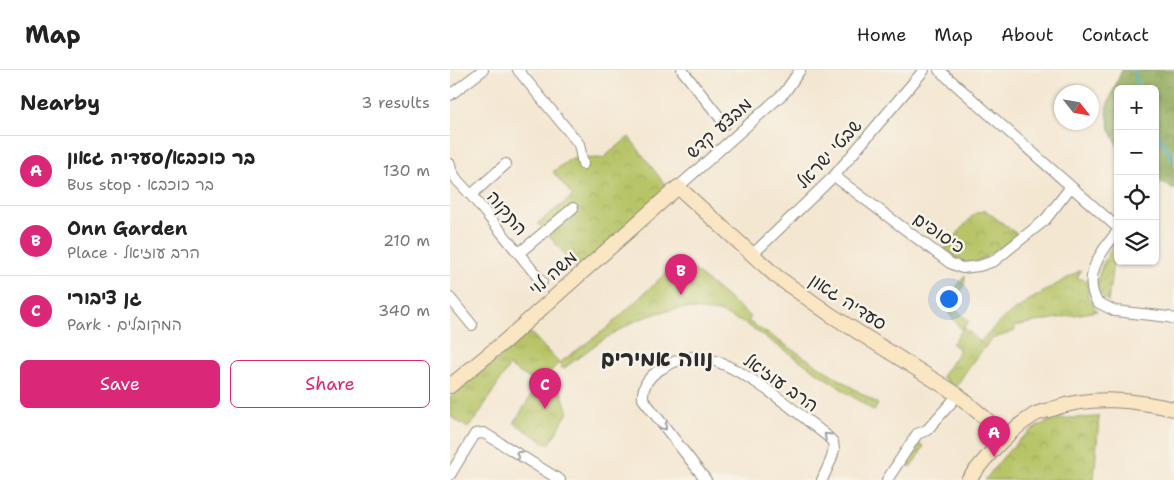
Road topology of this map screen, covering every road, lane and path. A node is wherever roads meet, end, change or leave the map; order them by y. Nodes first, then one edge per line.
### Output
1 (482, 70) edge
2 (518, 70) edge
3 (682, 70) edge
4 (800, 70) edge
5 (924, 70) edge
6 (939, 70) edge
7 (450, 95) edge
8 (725, 124) dead end
9 (450, 164) edge
10 (506, 164) dead end
11 (583, 164) dead end
12 (834, 176) junction
13 (678, 187) junction
14 (1070, 188) junction
15 (471, 195) junction
16 (573, 208) dead end
17 (1114, 226) edge
18 (1114, 235) edge
19 (519, 253) junction
20 (752, 255) junction
21 (542, 282) dead end
22 (450, 298) edge
23 (1174, 319) edge
24 (472, 325) dead end
25 (450, 386) edge
26 (958, 395) junction
27 (1174, 409) edge
28 (1006, 436) junction
29 (450, 475) edge
30 (560, 480) edge
31 (706, 480) edge
32 (822, 480) edge
33 (887, 480) edge
34 (968, 480) edge

1 - 7 street
2 - 11 street
3 - 8 street
4 - 13 street, מבצע קדש
5 - 12 street, שבטי ישראל
6 - 14 street
9 - 15 street, התקוה
10 - 15 street
12 - 14 street, כיסופים
12 - 20 street, שבטי ישראל
13 - 20 street, סעדיה גאון
13 - 25 street, משה לוי
14 - 17 street
15 - 19 street, התקוה
16 - 19 street
18 - 23 street
19 - 21 street, התקוה
20 - 26 street, סעדיה גאון
22 - 24 street
26 - 28 street, סעדיה גאון
26 - 33 street
27 - 28 street
28 - 34 street
30 -> 29 street
32 -> 31 street, הרב עוזיאל

